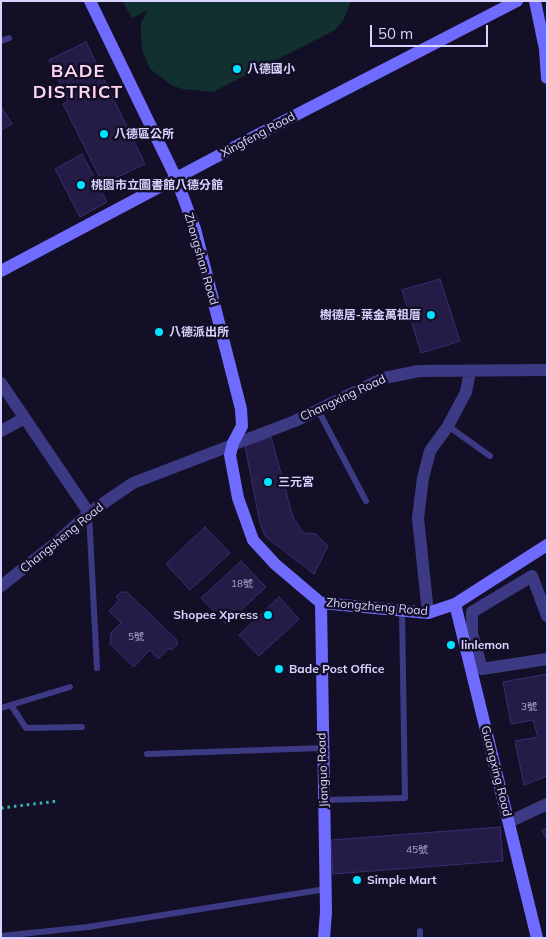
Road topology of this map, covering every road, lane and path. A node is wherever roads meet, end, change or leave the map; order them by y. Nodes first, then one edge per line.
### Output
1 (90, 1) edge
2 (517, 1) edge
3 (535, 1) edge
4 (9, 38) dead end
5 (1, 41) edge
6 (547, 78) edge
7 (176, 178) junction
8 (1, 271) edge
9 (547, 370) edge
10 (470, 372) junction
11 (1, 383) edge
12 (318, 410) junction
13 (23, 419) junction
14 (448, 426) junction
15 (1, 431) edge
16 (233, 443) junction
17 (490, 456) dead end
18 (366, 501) dead end
19 (88, 513) junction
20 (547, 544) edge
21 (1, 586) edge
22 (321, 603) junction
23 (455, 604) junction
24 (402, 611) junction
25 (428, 613) junction
26 (547, 616) edge
27 (547, 659) edge
28 (97, 668) dead end
29 (70, 687) dead end
30 (11, 705) junction
31 (1, 708) edge
32 (82, 727) dead end
33 (322, 748) junction
34 (147, 754) dead end
35 (324, 800) junction
36 (58, 801) dead end
37 (547, 804) edge
38 (1, 808) edge
39 (509, 822) junction
40 (326, 889) junction
41 (1, 936) edge
42 (324, 938) edge
43 (537, 938) edge

1 - 7 street, Zhongshan Road
2 - 7 street, Xingfeng Road
3 - 6 street
4 - 5 lane
7 - 8 street, Xingfeng Road
7 - 16 street, Zhongshan Road
9 - 10 street, Changxing Road
10 - 12 street, Changxing Road
10 - 14 street
11 - 13 street
12 - 16 street, Changxing Road
12 - 18 lane
13 - 15 street
13 - 19 street
14 - 17 lane
14 - 25 street
16 - 19 street, Changsheng Road
16 - 22 street, Zhongzheng Road
19 - 21 street, Changsheng Road
19 - 28 lane
20 - 23 street, Zhongzheng Road
22 - 24 street, Zhongzheng Road
22 - 33 street, Jianguo Road
23 - 25 street, Zhongzheng Road
23 - 39 street, Guangxing Road
24 - 25 street, Zhongzheng Road
24 - 35 lane
26 - 27 street
29 - 30 lane
30 - 31 lane
30 - 32 lane
33 - 34 lane
33 - 35 street, Jianguo Road
35 - 40 street, Jianguo Road
36 - 38 path
37 - 39 street
39 - 43 street, Guangxing Road
40 - 41 lane
40 - 42 street, Jianguo Road

